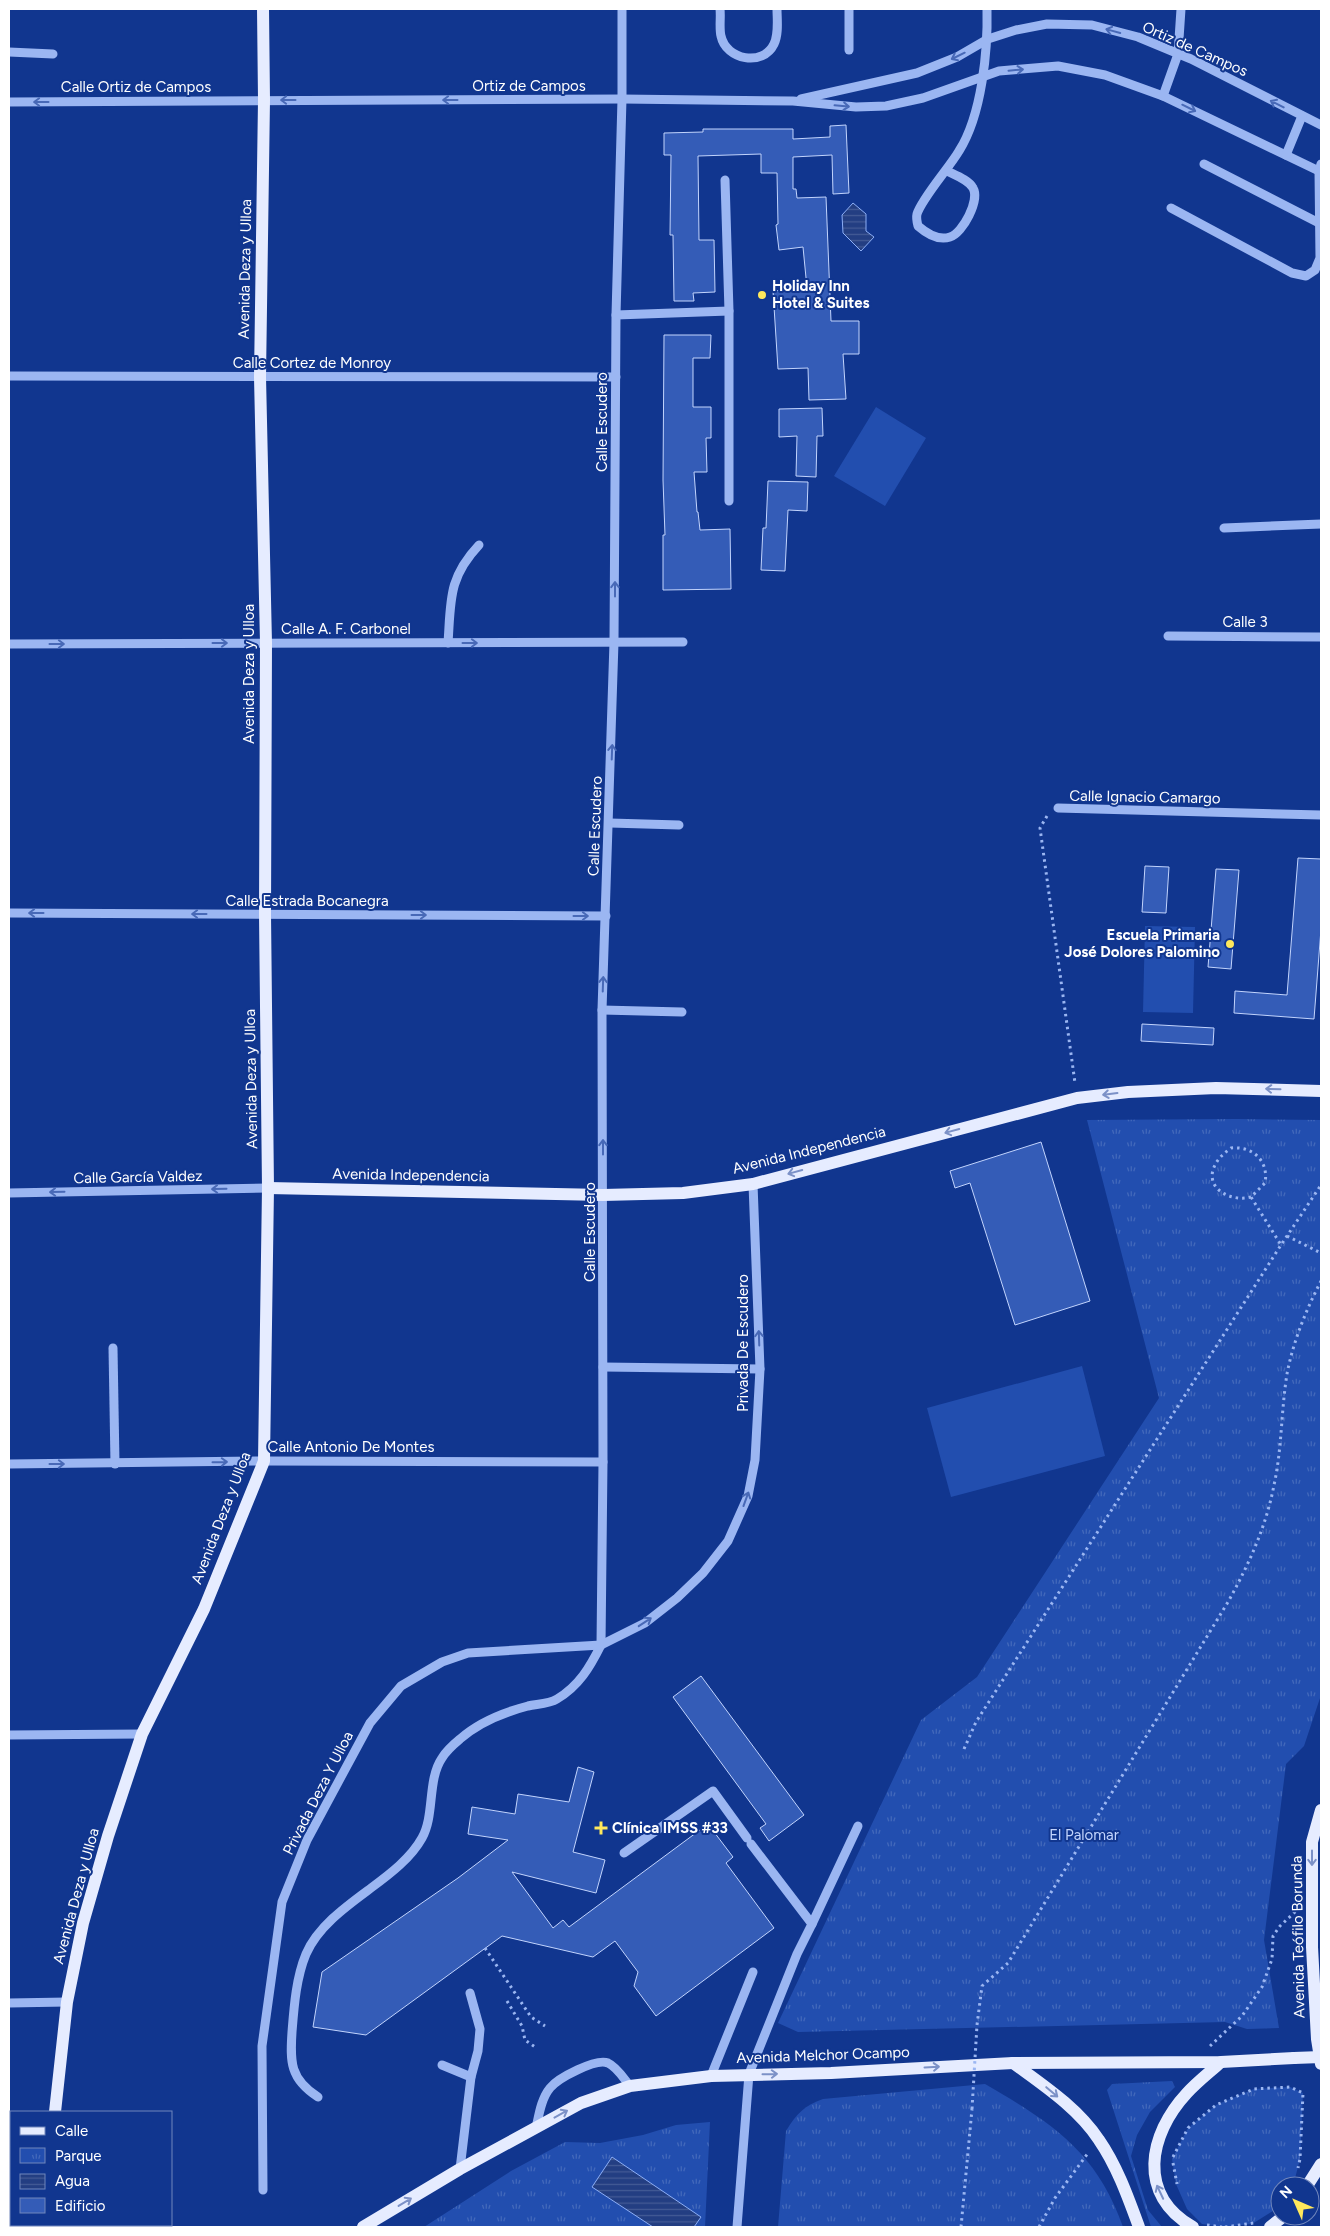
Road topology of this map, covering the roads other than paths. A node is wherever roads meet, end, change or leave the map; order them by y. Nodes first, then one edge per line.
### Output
1 (263, 9) edge
2 (622, 9) edge
3 (720, 9) edge
4 (777, 9) edge
5 (849, 9) edge
6 (987, 9) edge
7 (1180, 9) edge
8 (988, 39) junction
9 (849, 50) dead end
10 (9, 52) edge
11 (52, 54) dead end
12 (1178, 54) junction
13 (982, 77) junction
14 (1163, 96) junction
15 (622, 99) junction
16 (264, 100) junction
17 (793, 101) junction
18 (9, 102) edge
19 (1302, 116) junction
20 (1321, 125) edge
21 (1286, 155) junction
22 (1204, 164) dead end
23 (1321, 169) edge
24 (947, 171) junction
25 (726, 180) dead end
26 (1171, 208) dead end
27 (1319, 223) junction
28 (729, 311) junction
29 (616, 315) junction
30 (9, 376) edge
31 (260, 377) junction
32 (616, 377) junction
33 (729, 501) dead end
34 (1321, 524) edge
35 (1224, 528) dead end
36 (479, 545) dead end
37 (1168, 636) dead end
38 (1321, 636) edge
39 (614, 642) junction
40 (683, 642) dead end
41 (266, 643) junction
42 (448, 643) junction
43 (9, 644) edge
44 (1058, 808) road end
45 (1321, 815) edge
46 (610, 823) junction
47 (678, 825) dead end
48 (9, 913) edge
49 (265, 914) junction
50 (606, 916) junction
51 (602, 1010) junction
52 (682, 1012) dead end
53 (1321, 1090) edge
54 (753, 1184) junction
55 (268, 1188) junction
56 (9, 1193) edge
57 (603, 1195) junction
58 (113, 1348) dead end
59 (603, 1367) junction
60 (760, 1370) junction
61 (264, 1461) junction
62 (603, 1462) junction
63 (9, 1464) edge
64 (115, 1464) junction
65 (602, 1645) junction
66 (142, 1734) junction
67 (9, 1735) edge
68 (1321, 1810) edge
69 (858, 1826) dead end
70 (624, 1854) dead end
71 (812, 1924) junction
72 (753, 1972) dead end
73 (470, 1993) dead end
74 (66, 2002) junction
75 (9, 2003) edge
76 (1321, 2057) edge
77 (1221, 2062) junction
78 (1013, 2063) junction
79 (1321, 2064) edge
80 (442, 2066) dead end
81 (748, 2074) junction
82 (711, 2076) junction
83 (471, 2077) junction
84 (630, 2086) junction
85 (318, 2097) dead end
86 (55, 2111) edge
87 (536, 2128) junction
88 (1321, 2164) edge
89 (460, 2169) junction
90 (1313, 2176) edge
91 (263, 2190) dead end
92 (1197, 2226) edge
93 (363, 2227) edge
94 (737, 2227) edge
95 (1139, 2227) edge

1 - 16 main road, Avenida Deza y Ulloa
2 - 15 street, Calle Escudero
3 - 4 street
5 - 9 street
6 - 8 street
7 - 12 street
12 -> 8 street, Ortiz de Campos
8 - 13 street
8 -> 17 street, Ortiz de Campos
10 - 11 street
12 - 14 street
19 -> 12 street, Ortiz de Campos
13 -> 14 street, Ortiz de Campos
17 -> 13 street, Ortiz de Campos
13 - 24 street
14 -> 21 street, Ortiz de Campos
15 -> 16 street, Ortiz de Campos
15 - 17 street, Ortiz de Campos
15 - 29 street, Calle Escudero
16 -> 18 street, Calle Ortiz de Campos
16 - 31 main road, Avenida Deza y Ulloa
19 - 20 street, Ortiz de Campos
19 - 21 street
21 - 23 street, Ortiz de Campos
22 - 27 street
23 - 27 street
24 - 24 street
25 - 28 street
26 - 27 street
28 - 29 street
28 - 33 street
29 - 32 street, Calle Escudero
30 - 31 street, Calle Cortez de Monroy
31 - 32 street, Calle Cortez de Monroy
31 - 41 main road, Avenida Deza y Ulloa
39 -> 32 street, Calle Escudero
34 - 35 street
36 - 42 street
37 - 38 street, Calle 3
39 - 40 street, Calle A. F. Carbonel
42 -> 39 street, Calle A. F. Carbonel
46 -> 39 street, Calle Escudero
41 - 42 street, Calle A. F. Carbonel
43 -> 41 street, Calle A. F. Carbonel
41 - 49 main road, Avenida Deza y Ulloa
44 - 45 street, Calle Ignacio Camargo
46 - 47 street
46 - 50 street, Calle Escudero
49 -> 48 street, Calle Estrada Bocanegra
49 -> 50 street, Calle Estrada Bocanegra
49 - 55 main road, Avenida Deza y Ulloa
51 -> 50 street, Calle Escudero
51 - 52 street
57 -> 51 street, Calle Escudero
53 -> 54 main road, Avenida Independencia
54 - 57 main road, Avenida Independencia
60 -> 54 street, Privada De Escudero
55 -> 56 street, Calle García Valdez
55 - 57 main road, Avenida Independencia
55 - 61 main road, Avenida Deza y Ulloa
57 - 59 street, Calle Escudero
58 - 64 street
59 - 60 street
59 - 62 street, Calle Escudero
65 -> 60 street, Privada De Escudero
61 - 62 street, Calle Antonio De Montes
64 -> 61 street, Calle Antonio De Montes
61 - 66 main road, Avenida Deza y Ulloa
62 - 65 street, Calle Escudero
63 -> 64 street, Calle Antonio De Montes
65 - 85 street
65 - 91 street, Privada Deza Y Ulloa
66 - 67 street
66 - 74 main road, Avenida Deza y Ulloa
68 -> 79 main road, Avenida Teófilo Borunda
69 - 71 street
70 - 71 street
71 - 81 street
72 - 82 street
73 - 83 street
74 - 75 street
74 - 86 main road, Avenida Deza y Ulloa
76 - 77 main road, Avenida Melchor Ocampo, bridge
77 - 78 main road, Avenida Melchor Ocampo
92 -> 77 main road
81 -> 78 main road, Avenida Melchor Ocampo
78 -> 95 main road
80 - 83 street
81 - 82 main road, Avenida Melchor Ocampo
81 - 94 street
82 - 84 main road, Avenida Melchor Ocampo
83 - 89 street
87 -> 84 main road, Avenida Melchor Ocampo
84 - 87 street
87 - 89 main road, Avenida Melchor Ocampo
88 - 90 main road
93 -> 89 main road, Avenida Melchor Ocampo

